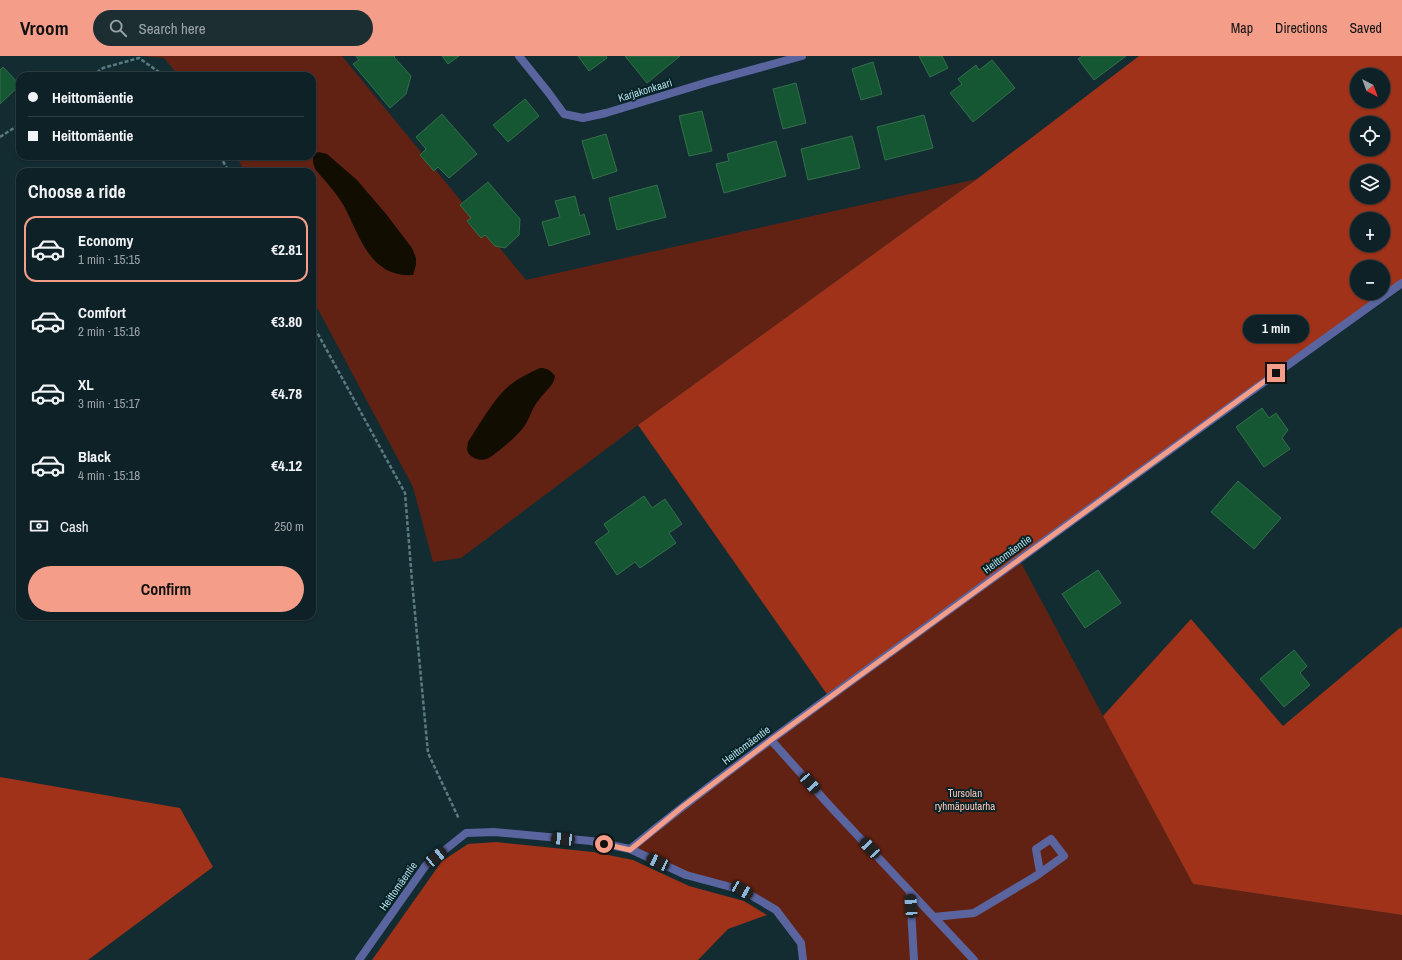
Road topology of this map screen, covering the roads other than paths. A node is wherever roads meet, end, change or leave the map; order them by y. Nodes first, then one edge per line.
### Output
1 (519, 56) edge
2 (802, 56) edge
3 (1402, 283) edge
4 (771, 740) junction
5 (630, 850) junction
6 (1040, 872) dead end
7 (910, 892) junction
8 (934, 917) junction
9 (972, 959) edge
10 (359, 960) edge
11 (803, 960) edge
12 (914, 960) edge

1 - 2 street, Karjakonkaari
3 - 4 street, Heittomäentie
4 - 5 street, Heittomäentie
4 - 7 street
5 - 10 street, Heittomäentie
5 - 11 street
6 - 8 street
7 - 8 street
7 - 12 street
8 - 9 street

